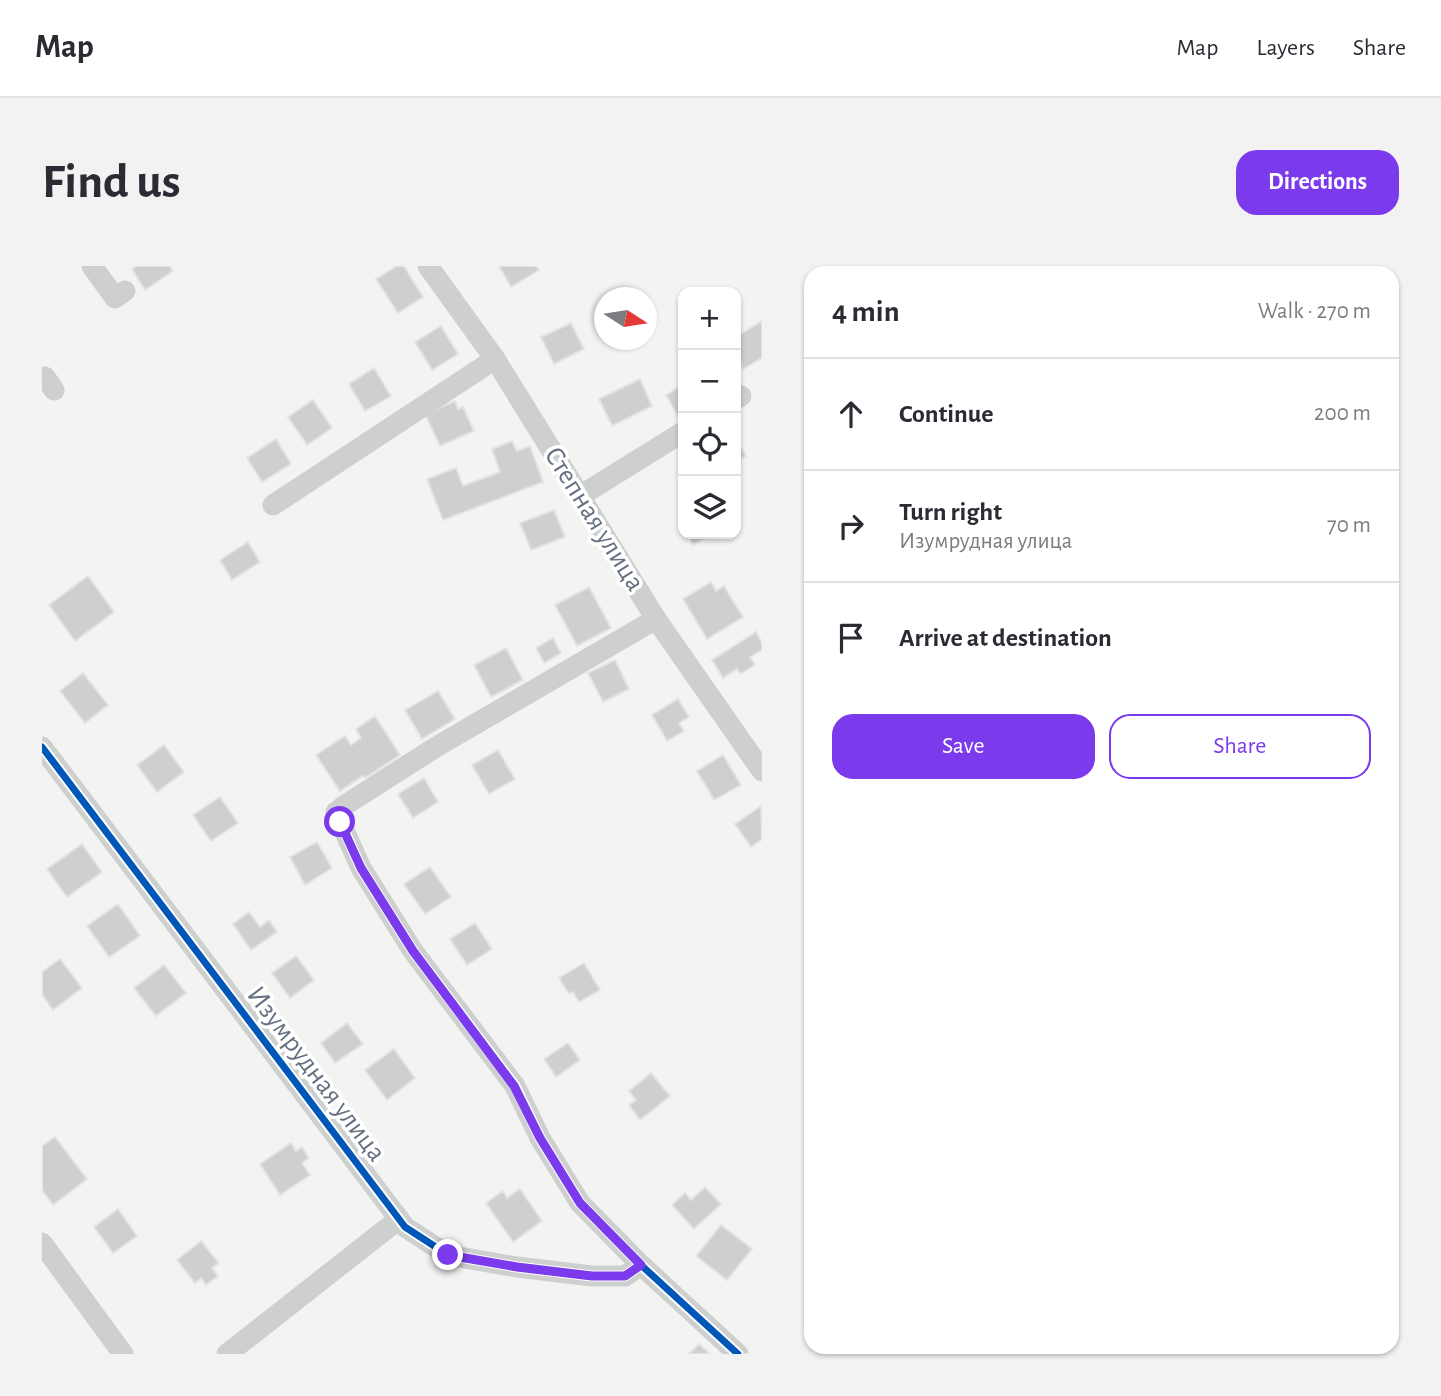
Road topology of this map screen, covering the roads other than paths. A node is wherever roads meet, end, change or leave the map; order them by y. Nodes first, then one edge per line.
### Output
1 (92, 266) edge
2 (428, 266) edge
3 (125, 291) dead end
4 (495, 359) junction
5 (678, 435) edge
6 (580, 496) junction
7 (273, 505) dead end
8 (656, 619) junction
9 (42, 747) edge
10 (762, 771) edge
11 (399, 1219) junction
12 (42, 1243) edge
13 (641, 1265) junction
14 (124, 1354) edge
15 (227, 1354) edge
16 (738, 1354) edge

1 - 3 street
2 - 4 street, Степная улица
4 - 6 street, Степная улица
4 - 7 street
5 - 6 street
6 - 8 street, Степная улица
8 - 10 street, Степная улица
8 - 13 street
9 - 11 street, Изумрудная улица
11 - 13 street, Изумрудная улица
11 - 15 street
12 - 14 street
13 - 16 street

